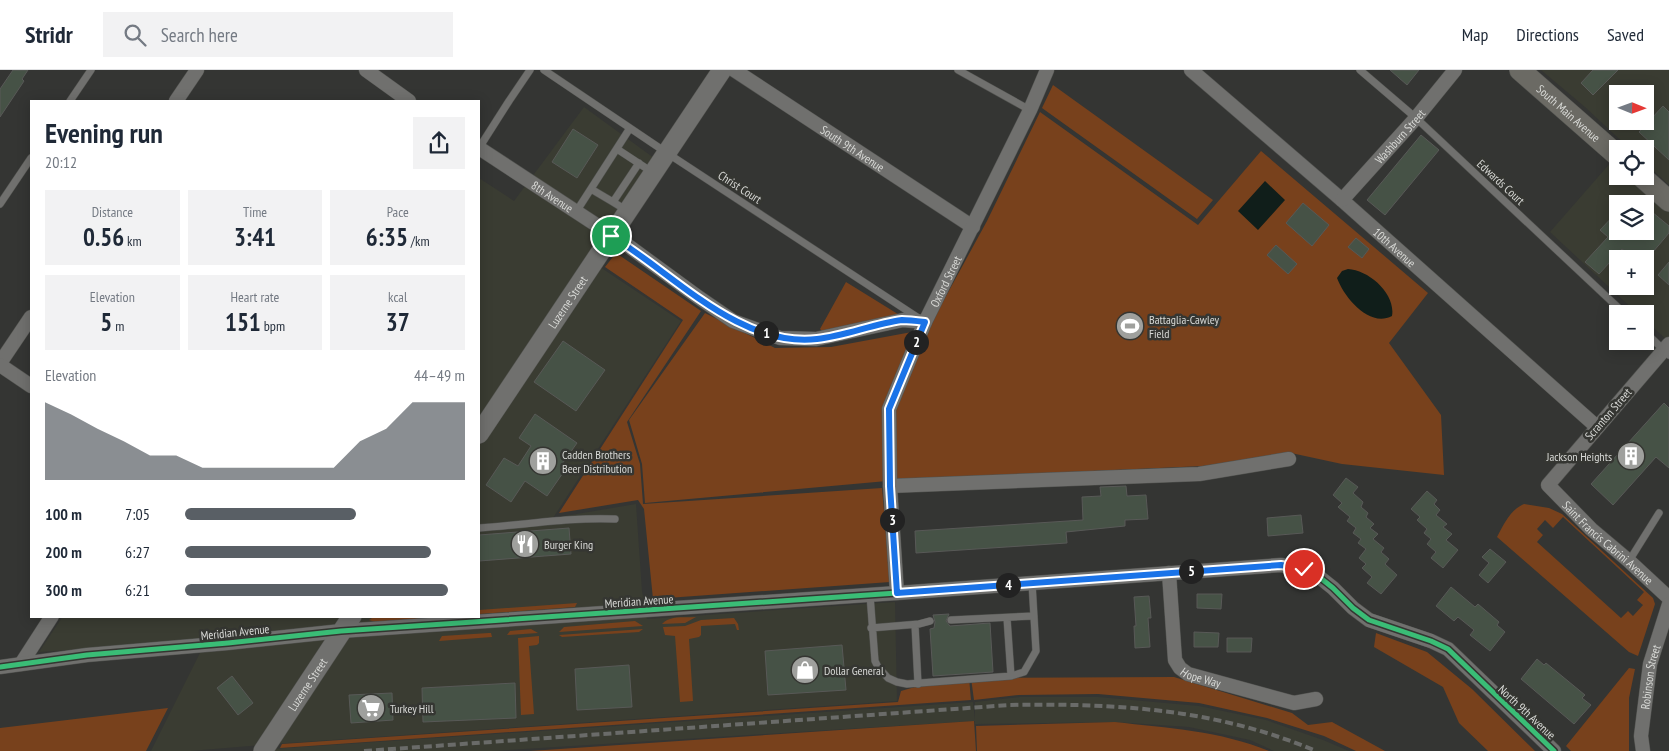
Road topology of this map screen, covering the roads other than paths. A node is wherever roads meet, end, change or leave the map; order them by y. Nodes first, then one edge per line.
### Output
1 (91, 70) edge
2 (197, 70) edge
3 (366, 70) edge
4 (530, 70) edge
5 (544, 70) edge
6 (722, 70) edge
7 (734, 70) edge
8 (958, 70) edge
9 (1047, 70) edge
10 (1191, 70) edge
11 (1360, 70) edge
12 (1455, 70) edge
13 (1520, 70) edge
14 (401, 99) edge
15 (71, 100) edge
16 (177, 100) edge
17 (1030, 110) junction
18 (1416, 118) junction
19 (630, 128) junction
20 (480, 146) edge
21 (1609, 148) edge
22 (480, 149) edge
23 (617, 149) junction
24 (667, 153) junction
25 (30, 159) edge
26 (646, 168) junction
27 (1651, 185) edge
28 (591, 189) junction
29 (1342, 200) junction
30 (1669, 201) edge
31 (0, 204) edge
32 (620, 207) junction
33 (576, 212) junction
34 (973, 227) junction
35 (611, 236) junction
36 (1615, 305) edge
37 (30, 319) edge
38 (925, 322) junction
39 (1654, 339) edge
40 (1667, 349) edge
41 (0, 364) edge
42 (30, 385) edge
43 (1597, 427) junction
44 (480, 432) edge
45 (1289, 459) dead end
46 (1548, 485) joint
47 (890, 486) junction
48 (1659, 514) dead end
49 (615, 519) dead end
50 (480, 528) edge
51 (1629, 561) junction
52 (1170, 573) junction
53 (1032, 583) junction
54 (897, 593) junction
55 (870, 595) junction
56 (1669, 598) edge
57 (1669, 604) edge
58 (1034, 616) junction
59 (480, 617) edge
60 (51, 618) edge
61 (454, 618) edge
62 (1007, 618) junction
63 (951, 620) dead end
64 (930, 621) dead end
65 (346, 624) edge
66 (915, 625) junction
67 (872, 628) junction
68 (21, 664) junction
69 (0, 667) edge
70 (1010, 676) junction
71 (918, 684) junction
72 (1486, 687) joint
73 (1316, 699) dead end
74 (263, 751) edge
75 (1554, 751) edge
76 (1643, 751) edge

1 - 15 lane
2 - 16 street
3 - 14 street
4 - 20 lane
5 - 19 lane, Christ Court
6 - 24 street, Luzerne Street
7 - 34 street, South 9th Avenue
8 - 17 lane
9 - 17 street, Oxford Street
10 - 29 street, 10th Avenue
11 - 18 lane, Edwards Court
12 - 18 street, Washburn Street
13 - 21 main road, South Main Avenue
17 - 34 street, Oxford Street
18 - 29 street, Washburn Street
18 - 36 lane, Edwards Court
19 - 23 lane
19 - 24 lane, Christ Court
22 - 33 street, 8th Avenue
23 - 26 lane
23 - 28 lane
24 - 26 street, Luzerne Street
24 - 38 lane, Christ Court
25 - 31 lane
26 - 32 street, Luzerne Street
27 - 30 main road
28 - 32 lane
28 - 33 lane
29 - 43 street, 10th Avenue
32 - 35 street, Luzerne Street
33 - 35 street, 8th Avenue
34 - 38 street, Oxford Street
35 - 38 street, 8th Avenue
35 - 44 street, Luzerne Street
37 - 41 street
38 - 47 street, Oxford Street
39 - 40 lane
40 - 43 street, Scranton Street
41 - 42 street
43 - 46 street, Scranton Street
45 - 47 street
46 - 51 street, Saint Francis Cabrini Avenue
47 - 54 street, Oxford Street
48 - 51 lane
49 - 50 lane
51 - 56 street, Saint Francis Cabrini Avenue
52 - 53 street, Meridian Avenue
52 - 72 street, Meridian Avenue
52 - 73 street, Hope Way
53 - 54 street, Meridian Avenue
53 - 58 lane
54 - 55 street, Meridian Avenue
55 - 59 street, Meridian Avenue
55 - 67 lane
57 - 76 street, Robinson Street
58 - 62 lane
58 - 70 lane
60 - 68 street
61 - 65 street, Meridian Avenue
62 - 63 lane
62 - 70 lane
64 - 66 lane
65 - 68 street, Meridian Avenue
65 - 74 street, Luzerne Street
66 - 67 lane
66 - 71 lane
67 - 71 lane
68 - 69 street, Meridian Avenue
70 - 71 lane
72 - 75 street, North 9th Avenue

